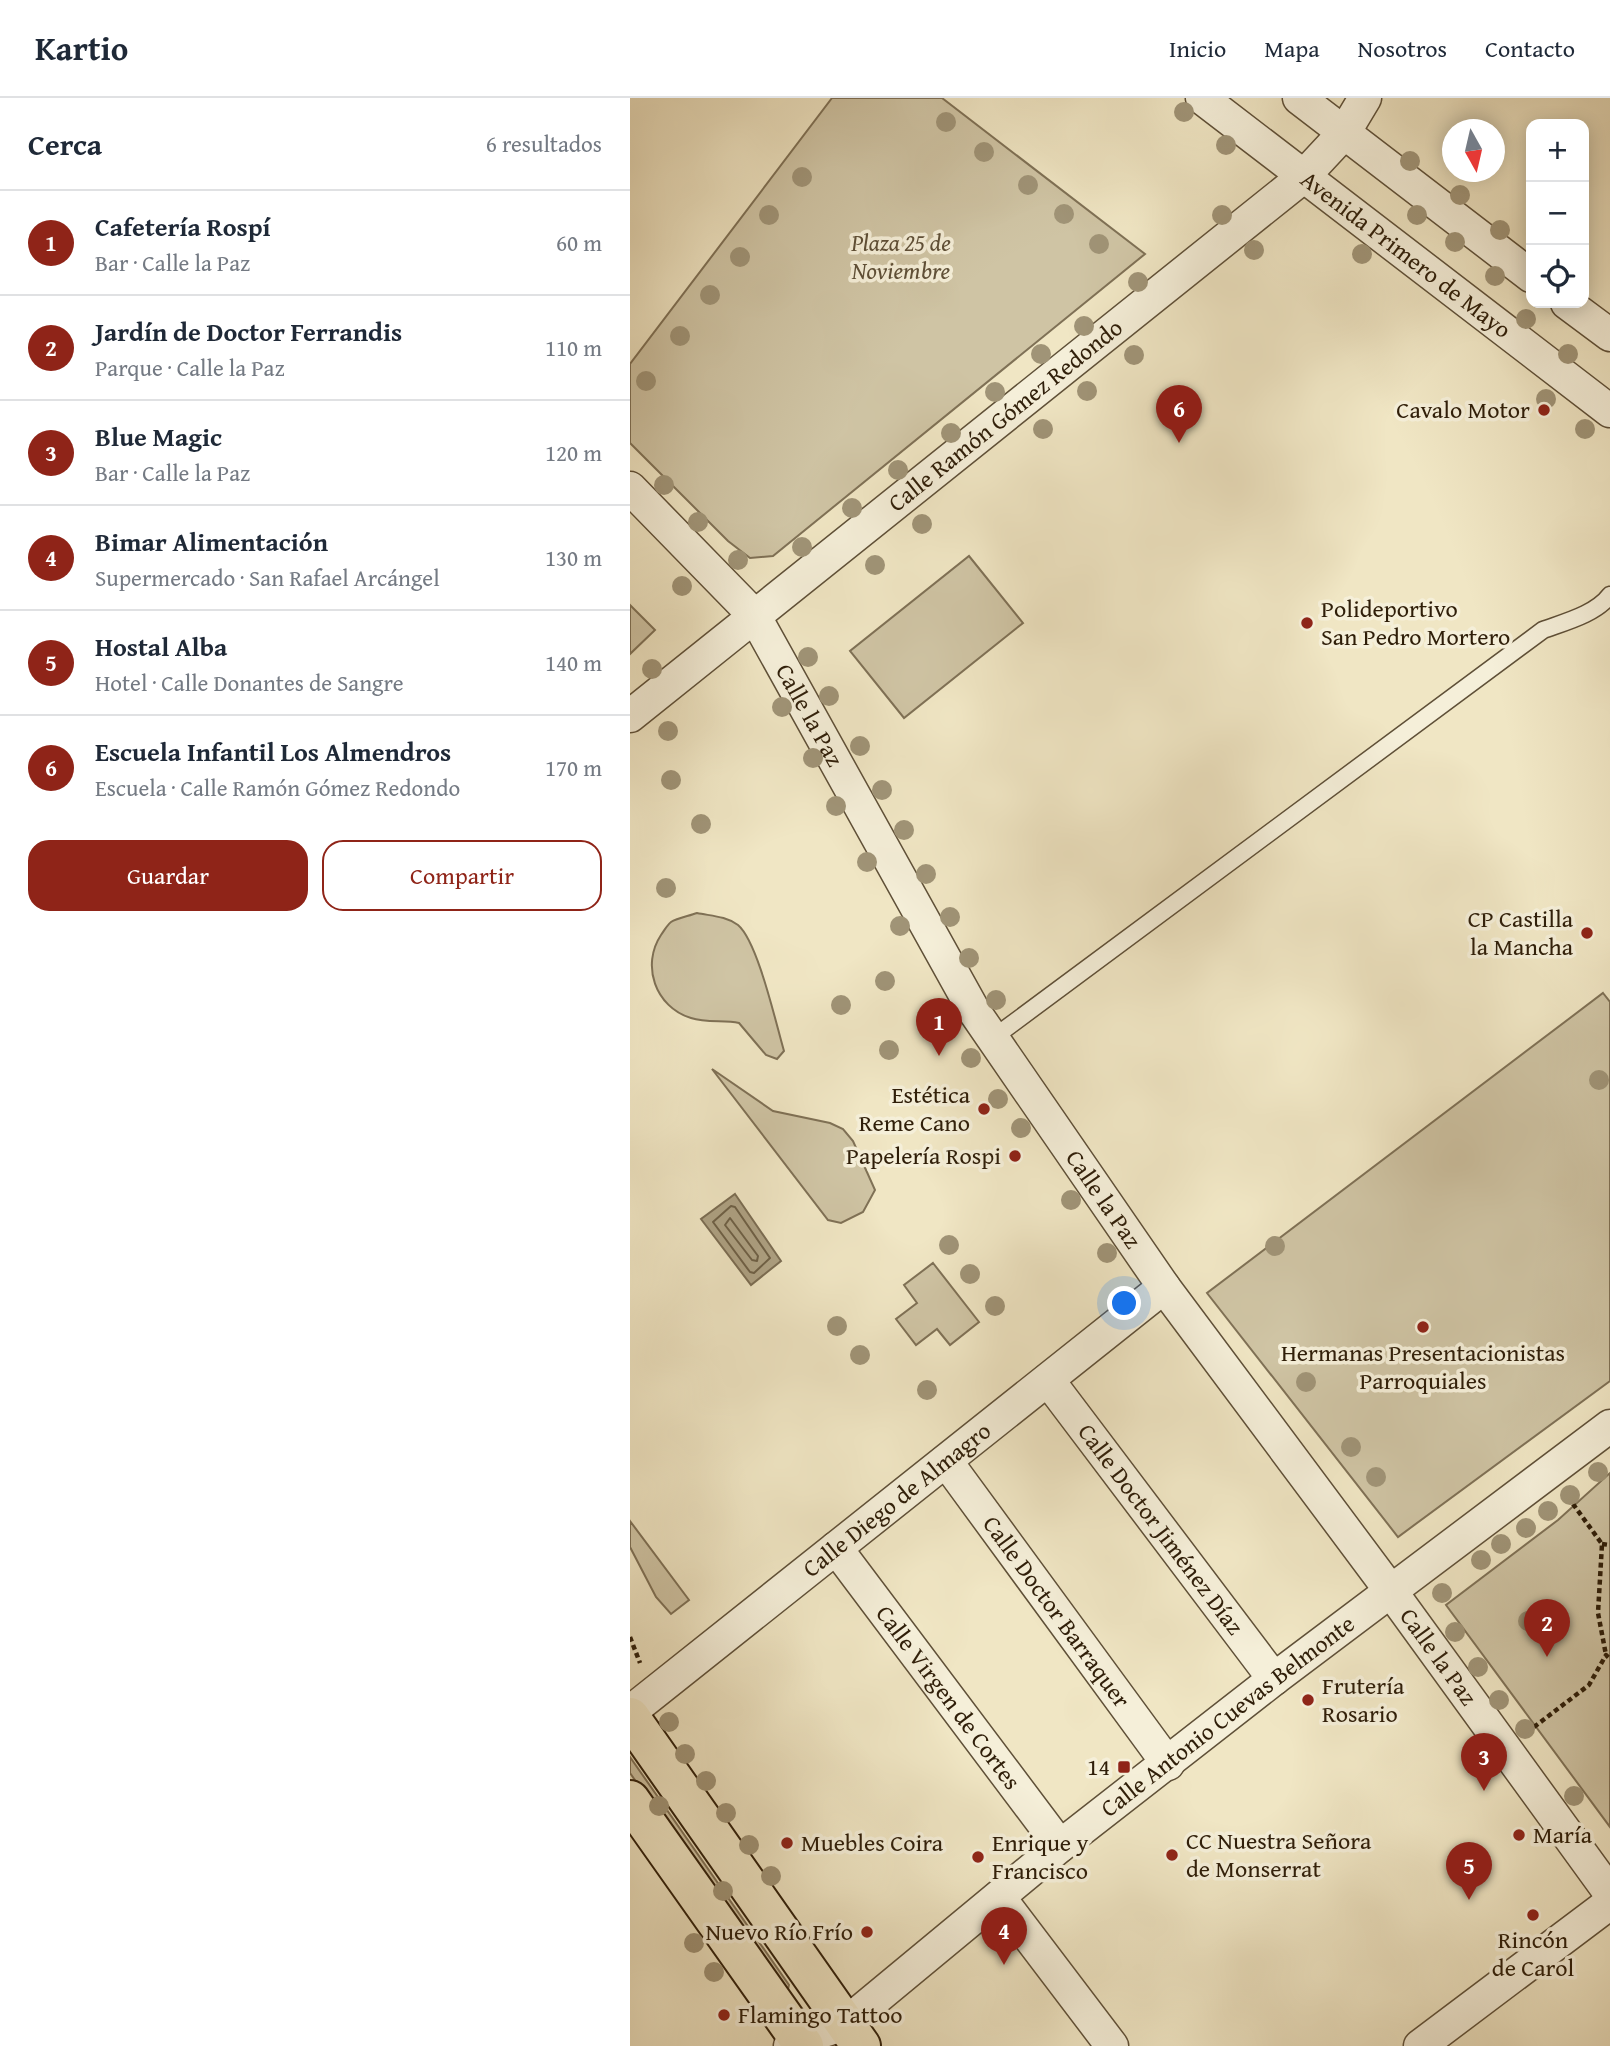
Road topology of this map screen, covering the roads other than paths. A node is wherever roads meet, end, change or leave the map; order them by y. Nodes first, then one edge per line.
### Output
1 (1202, 98) edge
2 (1299, 98) edge
3 (1365, 98) edge
4 (1344, 133) junction
5 (1303, 177) junction
6 (1526, 272) edge
7 (1574, 308) edge
8 (1610, 335) edge
9 (1610, 411) edge
10 (630, 488) edge
11 (1610, 595) edge
12 (754, 615) junction
13 (630, 716) edge
14 (993, 1038) junction
15 (1164, 1287) junction
16 (1048, 1380) junction
17 (1610, 1426) edge
18 (946, 1461) junction
19 (836, 1548) junction
20 (1390, 1590) junction
21 (1273, 1679) junction
22 (630, 1715) edge
23 (1168, 1764) junction
24 (630, 1800) edge
25 (1060, 1846) junction
26 (1610, 1893) edge
27 (999, 1897) junction
28 (1610, 1903) edge
29 (853, 2035) edge
30 (797, 2044) edge
31 (1112, 2046) edge
32 (1420, 2046) edge

1 - 5 street, Avenida Primero de Mayo
2 - 4 street
3 - 4 street, Calle Ramón Gómez Redondo
4 - 5 street, Calle Ramón Gómez Redondo
4 - 6 street
5 - 9 street, Avenida Primero de Mayo
5 - 12 street, Calle Ramón Gómez Redondo
7 - 8 street
10 - 12 street, Calle la Paz
11 - 14 lane
12 - 13 street, Calle Ramón Gómez Redondo
12 - 14 street, Calle la Paz
14 - 15 street, Calle la Paz
15 - 16 street, Calle Diego de Almagro
15 - 20 street, Calle la Paz
16 - 18 street, Calle Diego de Almagro
16 - 21 street, Calle Doctor Jiménez Díaz
17 - 20 street, Calle Antonio Cuevas Belmonte
18 - 19 street, Calle Diego de Almagro
18 - 23 street, Calle Doctor Barraquer
19 - 22 street, Calle Diego de Almagro
19 - 25 street, Calle Virgen de Cortes
20 - 21 street, Calle Antonio Cuevas Belmonte
20 - 26 street, Calle la Paz
21 - 23 street, Calle Antonio Cuevas Belmonte
22 - 29 main road
23 - 25 street, Calle Antonio Cuevas Belmonte
24 - 30 main road
25 - 27 street, Calle Antonio Cuevas Belmonte
27 - 29 street, Calle Antonio Cuevas Belmonte
27 - 31 street
28 - 32 street
29 - 30 street, Calle Antonio Cuevas Belmonte

